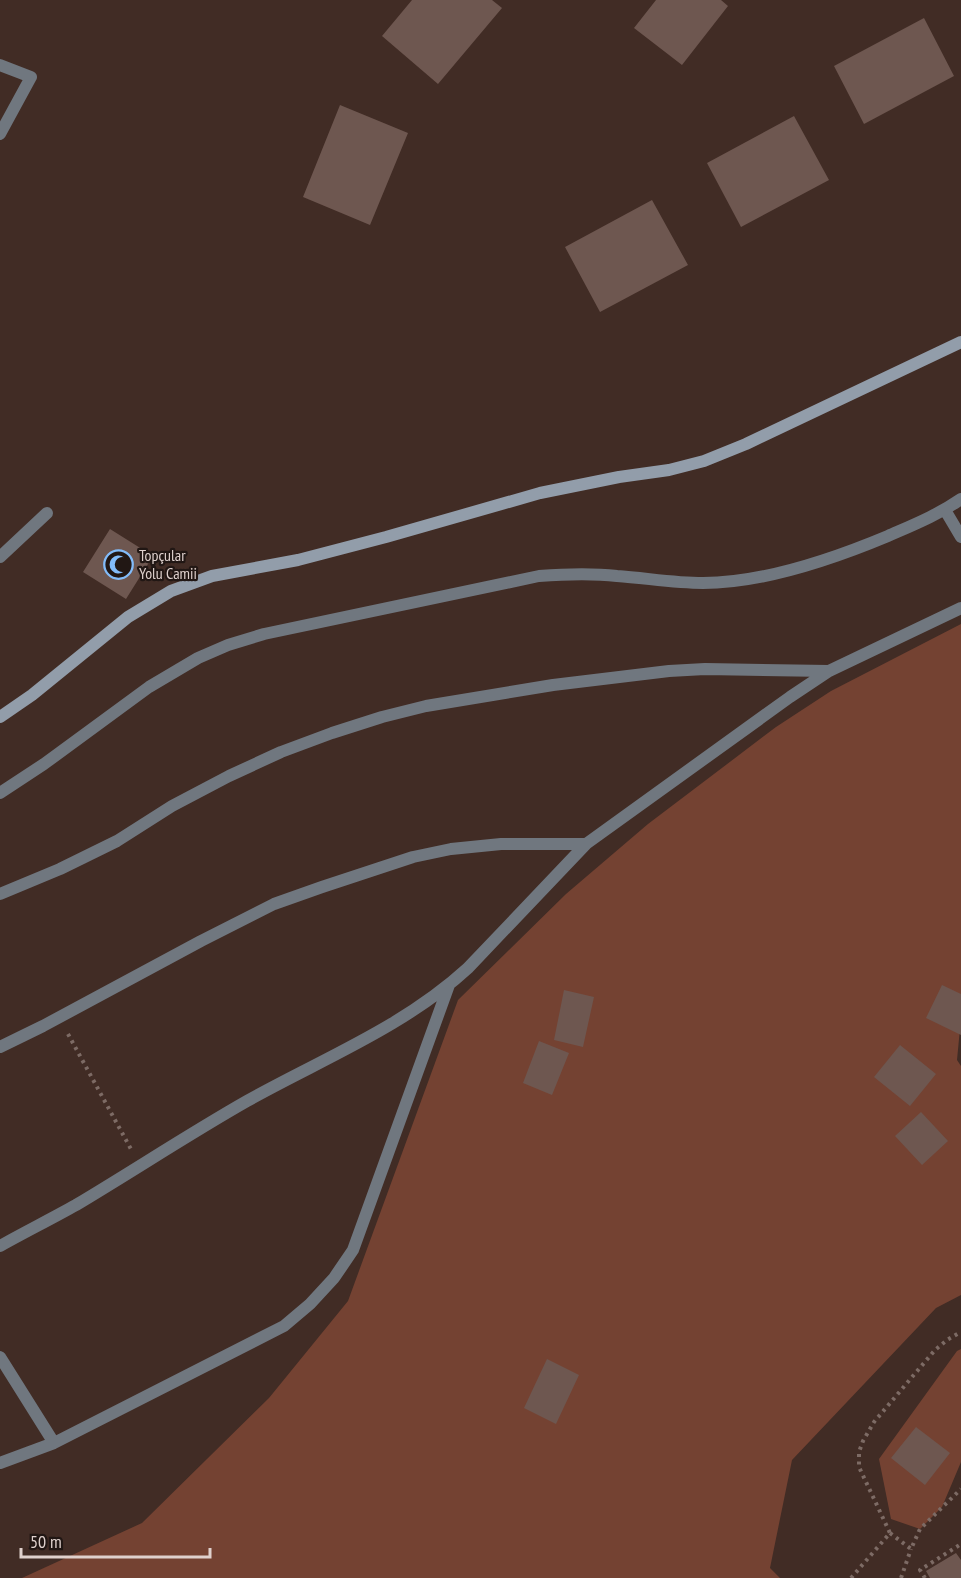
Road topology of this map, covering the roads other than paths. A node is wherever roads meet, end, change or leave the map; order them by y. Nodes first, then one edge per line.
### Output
1 (0, 65) edge
2 (0, 134) edge
3 (961, 342) edge
4 (961, 499) edge
5 (945, 510) junction
6 (47, 513) dead end
7 (961, 537) edge
8 (0, 557) edge
9 (961, 608) edge
10 (829, 671) junction
11 (0, 717) edge
12 (0, 793) edge
13 (586, 844) junction
14 (0, 894) edge
15 (449, 986) junction
16 (0, 1047) edge
17 (0, 1246) edge
18 (0, 1357) edge
19 (54, 1443) junction
20 (0, 1463) edge

1 - 2 street
3 - 11 main road
4 - 5 street
5 - 7 street
5 - 12 street
6 - 8 street
9 - 10 street
10 - 13 street
10 - 14 street
13 - 15 street
13 - 16 street
15 - 17 street
15 - 19 street
18 - 19 street
19 - 20 street

